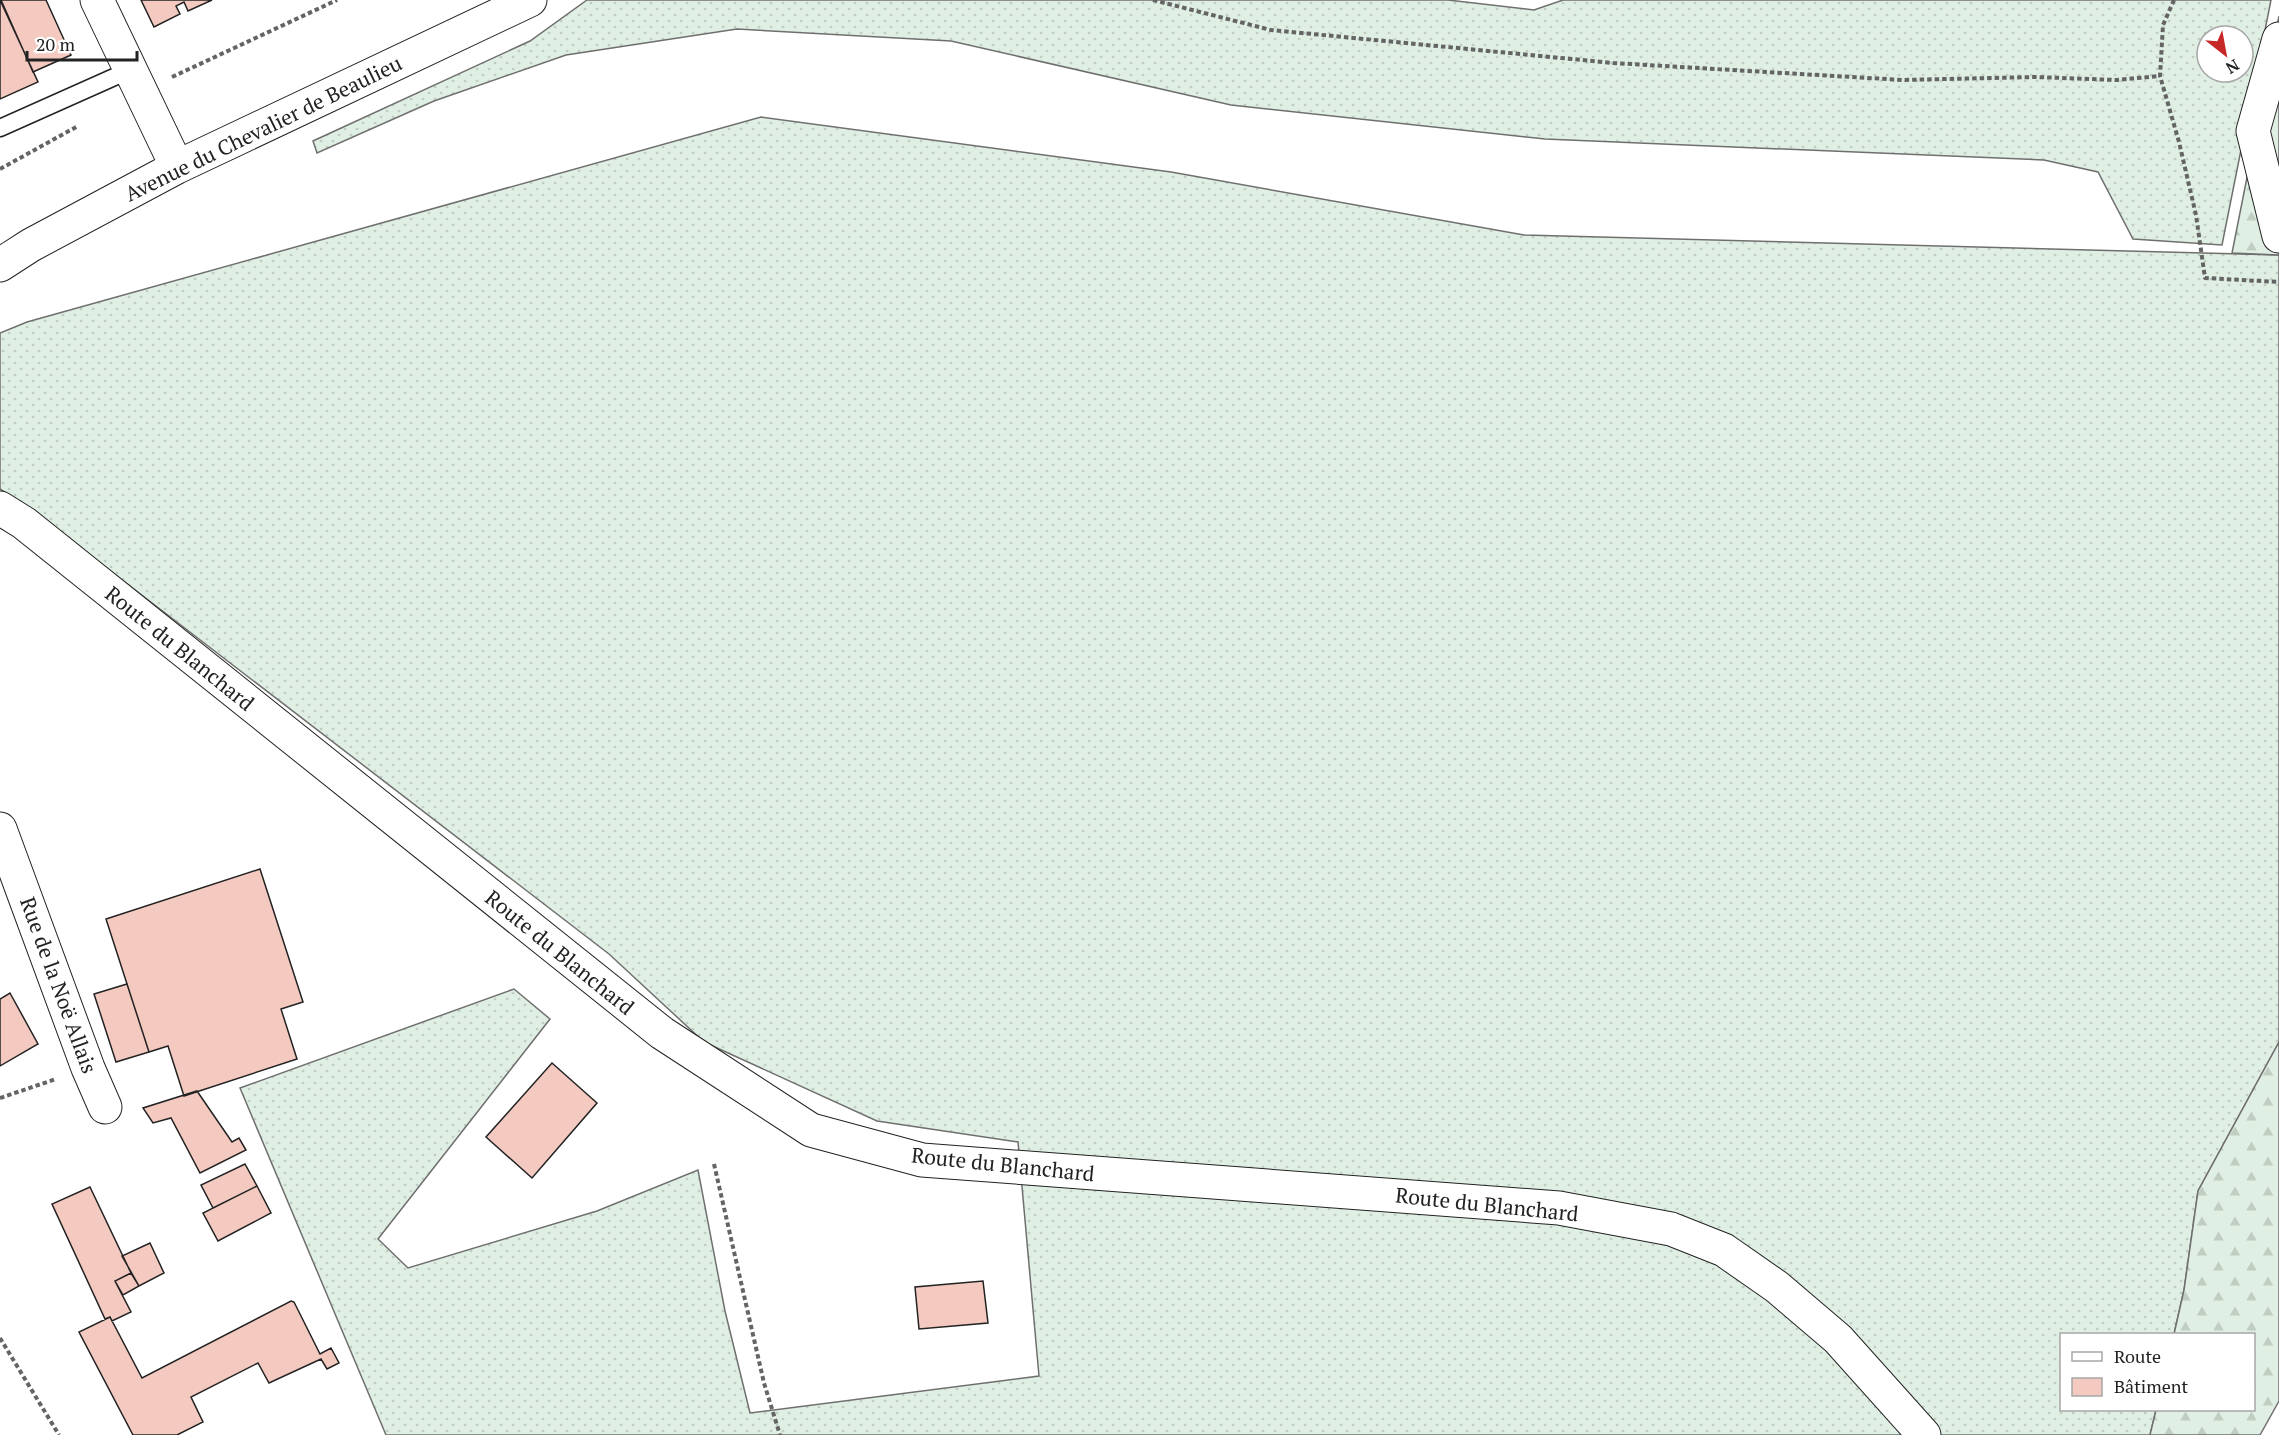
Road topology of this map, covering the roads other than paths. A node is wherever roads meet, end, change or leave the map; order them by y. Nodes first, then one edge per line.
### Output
1 (97, 0) edge
2 (530, 0) edge
3 (2279, 39) edge
4 (130, 70) junction
5 (0, 128) edge
6 (177, 167) junction
7 (2279, 236) edge
8 (0, 265) edge
9 (0, 508) edge
10 (0, 829) edge
11 (105, 1107) dead end
12 (1924, 1435) edge

1 - 4 street
2 - 6 street, Avenue du Chevalier de Beaulieu
3 - 7 street
4 - 5 lane
4 - 6 street
6 - 8 street, Avenue du Chevalier de Beaulieu
9 - 12 street, Route du Blanchard
10 - 11 street, Rue de la Noë Allais

